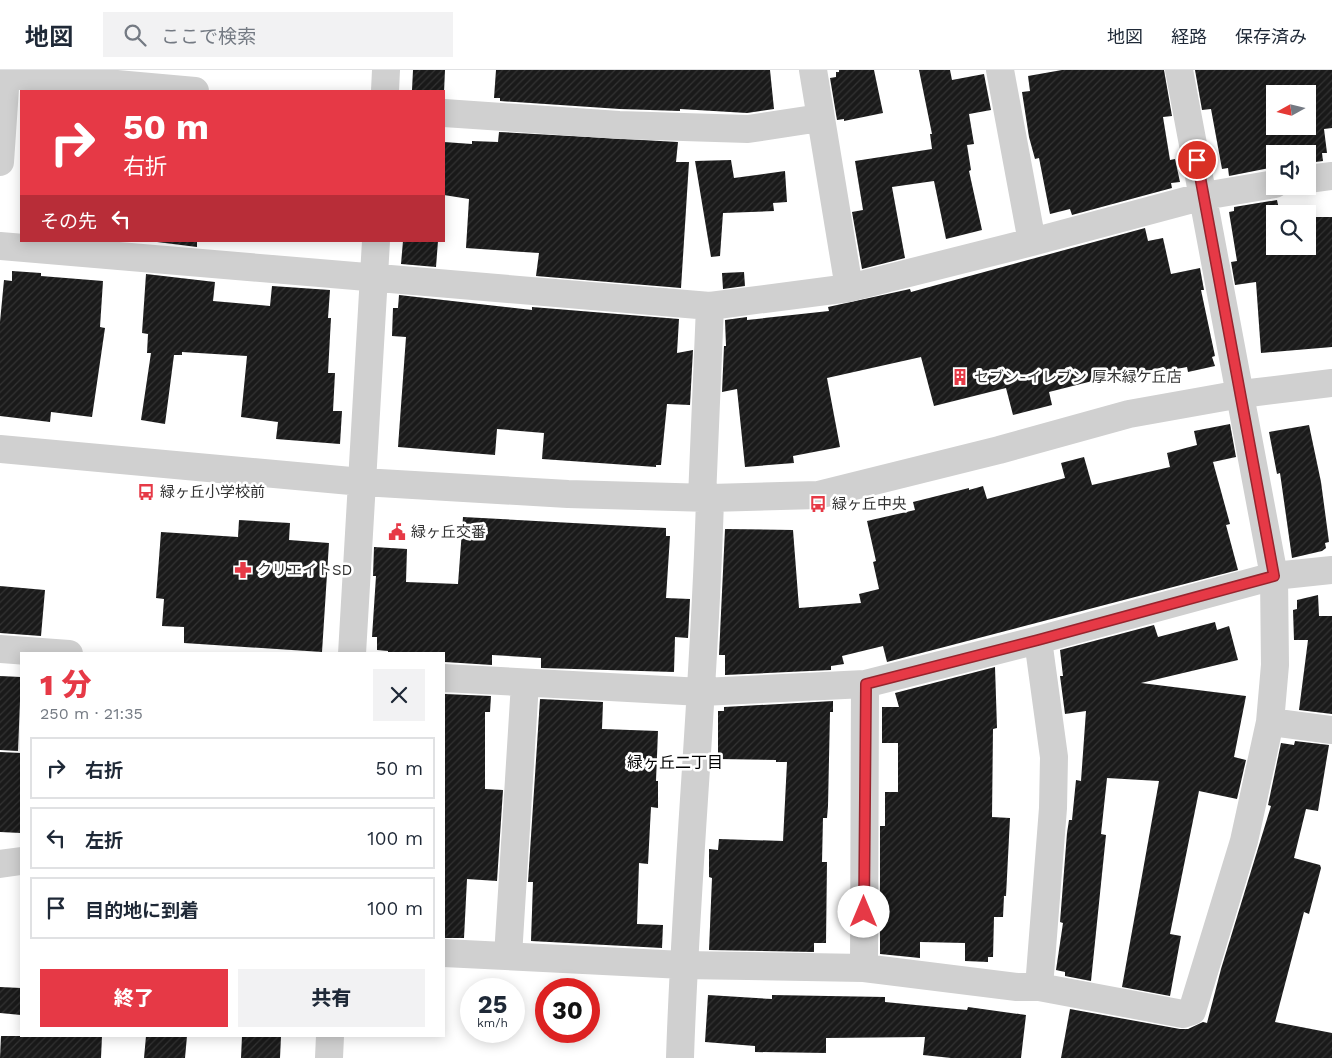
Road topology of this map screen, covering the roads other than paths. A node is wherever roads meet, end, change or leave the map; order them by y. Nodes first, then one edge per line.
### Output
1 (386, 70) edge
2 (812, 70) edge
3 (1000, 70) edge
4 (1179, 70) edge
5 (3, 73) edge
6 (184, 90) edge
7 (385, 90) edge
8 (445, 113) edge
9 (820, 118) junction
10 (0, 162) edge
11 (1332, 176) edge
12 (1316, 179) edge
13 (1266, 186) edge
14 (1204, 196) junction
15 (376, 242) edge
16 (1032, 242) junction
17 (0, 246) edge
18 (374, 279) junction
19 (849, 288) junction
20 (710, 306) junction
21 (1332, 383) edge
22 (1241, 394) junction
23 (0, 449) edge
24 (362, 482) junction
25 (706, 498) junction
26 (1332, 570) edge
27 (1274, 576) junction
28 (1038, 640) junction
29 (0, 649) edge
30 (41, 652) edge
31 (352, 652) edge
32 (445, 678) edge
33 (525, 683) junction
34 (866, 684) junction
35 (702, 692) junction
36 (1270, 722) junction
37 (1332, 730) edge
38 (20, 861) edge
39 (0, 864) edge
40 (445, 953) edge
41 (508, 956) junction
42 (683, 965) junction
43 (864, 968) junction
44 (1039, 987) junction
45 (330, 1037) edge
46 (329, 1058) edge
47 (680, 1058) edge

1 - 7 street
2 - 9 street
3 - 16 street
4 - 14 street
5 - 6 street
5 - 10 street
8 - 9 street
9 - 19 street
11 - 12 street
13 - 14 street
14 - 16 street
14 - 22 street
15 - 18 street
16 - 19 street
17 - 18 street
18 - 20 street
18 - 24 street
19 - 20 street
20 - 25 street
21 - 22 street
22 - 25 street
22 - 27 street
23 - 24 street
24 - 25 street
24 - 31 street
25 - 35 street
26 - 27 street
27 - 28 street
27 - 36 street
28 - 34 street
28 - 44 street
29 - 30 street
32 - 33 street
33 - 35 street
33 - 41 street
34 - 35 street
34 - 43 street
35 - 42 street
36 - 37 street
36 - 44 street
38 - 39 street
40 - 41 street
41 - 42 street
42 - 43 street
42 - 47 street
43 - 44 street
45 - 46 street

